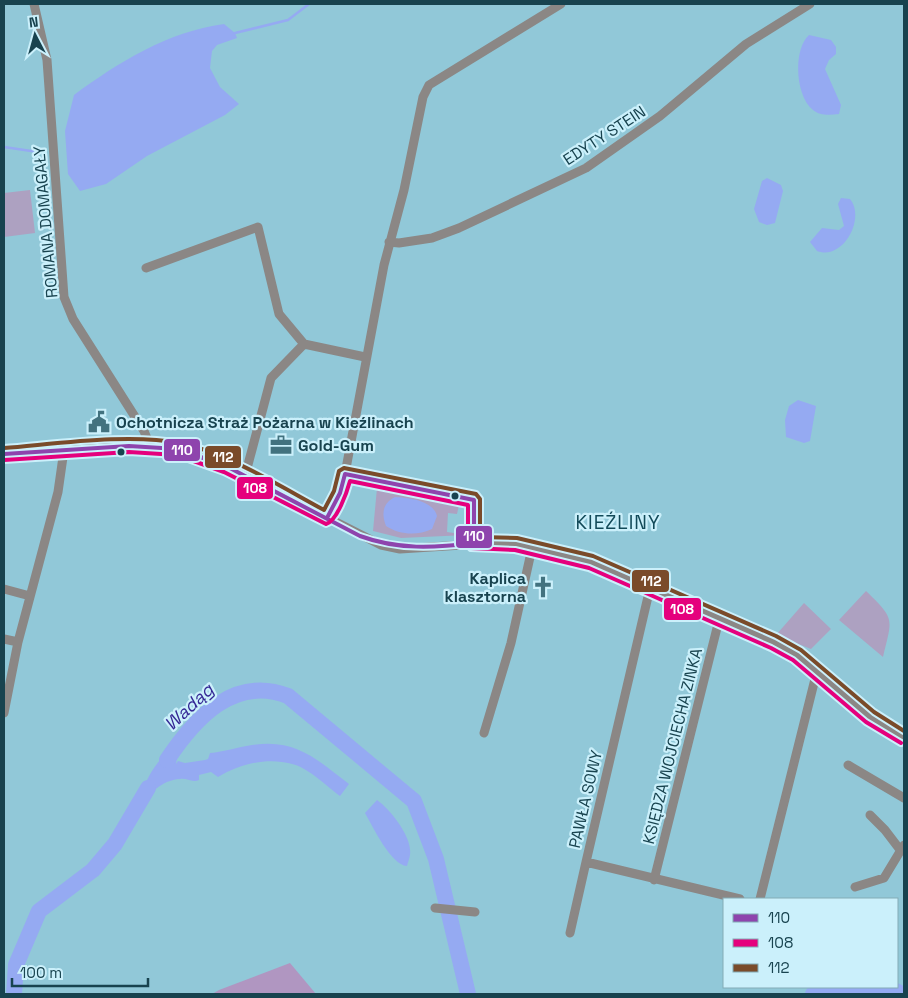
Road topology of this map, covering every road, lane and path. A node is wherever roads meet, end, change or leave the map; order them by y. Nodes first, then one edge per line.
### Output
1 (34, 4) edge
2 (561, 4) edge
3 (810, 4) edge
4 (389, 242) junction
5 (146, 268) dead end
6 (304, 344) junction
7 (365, 357) junction
8 (150, 446) junction
9 (64, 450) junction
10 (4, 454) edge
11 (345, 474) junction
12 (245, 476) junction
13 (327, 518) junction
14 (474, 543) junction
15 (532, 548) junction
16 (650, 588) junction
17 (4, 589) edge
18 (30, 596) junction
19 (719, 620) junction
20 (4, 638) edge
21 (18, 642) junction
22 (817, 672) junction
23 (4, 713) edge
24 (484, 733) dead end
25 (904, 738) edge
26 (848, 765) dead end
27 (904, 798) edge
28 (870, 816) dead end
29 (902, 848) edge
30 (586, 862) junction
31 (654, 880) junction
32 (855, 887) dead end
33 (735, 898) edge
34 (760, 898) edge
35 (435, 908) dead end
36 (475, 912) dead end
37 (570, 933) dead end

1 - 8 street, ROMANA DOMAGAŁY
2 - 4 street
3 - 4 street, EDYTY STEIN
4 - 7 street
5 - 6 street
6 - 7 street
6 - 12 street
7 - 11 street
8 - 9 street
8 - 12 street
9 - 10 street
9 - 18 street
11 - 13 street
11 - 14 street
12 - 13 street
13 - 14 street
14 - 15 street
15 - 16 street
15 - 24 street
16 - 19 street
16 - 30 street, PAWŁA SOWY
17 - 18 street
18 - 21 street
19 - 22 street
19 - 31 street, KSIĘDZA WOJCIECHA ZINKA
20 - 21 street
21 - 23 street
22 - 25 street
22 - 34 street
26 - 27 street
28 - 29 street
29 - 32 street
30 - 31 street, PAWŁA SOWY
30 - 37 street
31 - 33 street, PAWŁA SOWY
35 - 36 street

